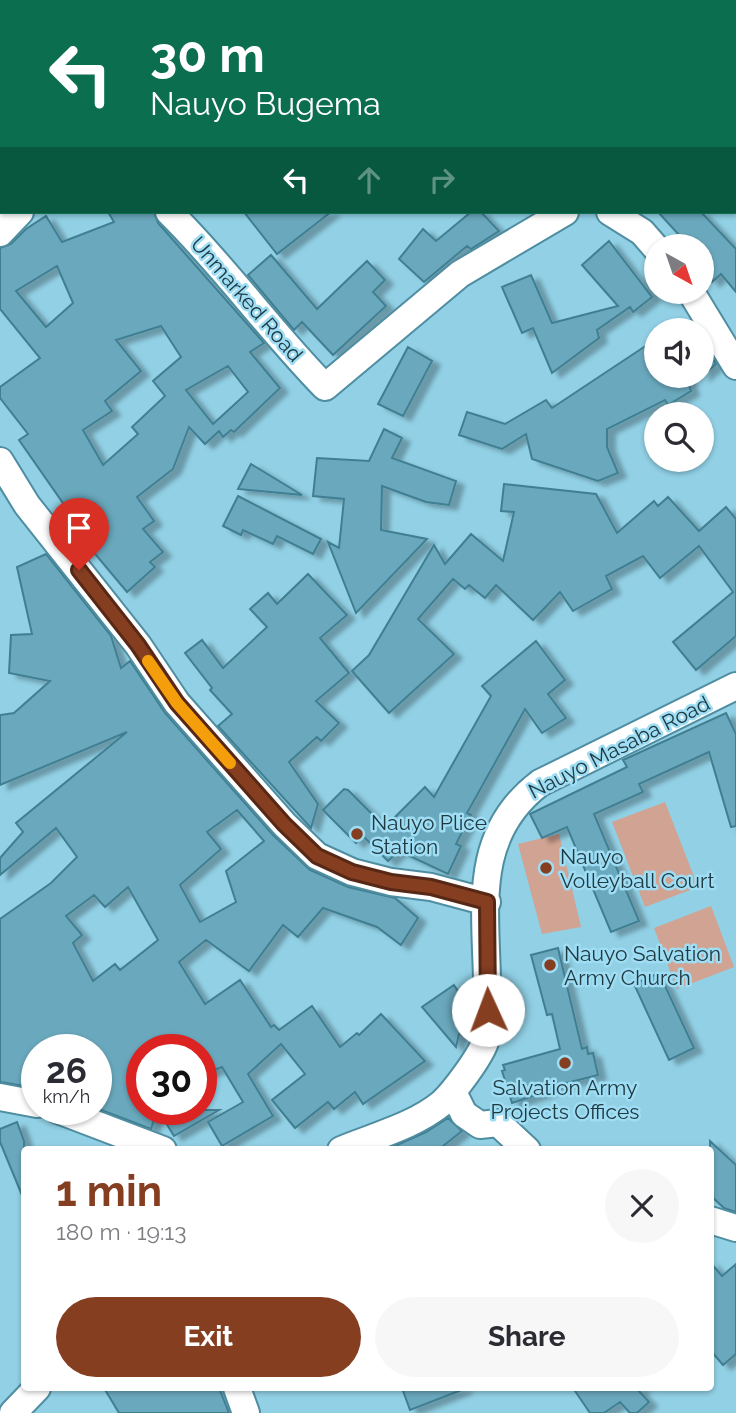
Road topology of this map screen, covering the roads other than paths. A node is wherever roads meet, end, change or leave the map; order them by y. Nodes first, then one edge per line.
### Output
1 (18, 214) edge
2 (172, 214) edge
3 (562, 214) edge
4 (613, 214) edge
5 (0, 233) edge
6 (644, 234) edge
7 (698, 304) edge
8 (736, 366) edge
9 (0, 461) edge
10 (736, 686) edge
11 (487, 902) junction
12 (453, 1092) junction
13 (0, 1097) edge
14 (21, 1101) edge
15 (97, 1125) edge
16 (152, 1146) edge
17 (351, 1146) edge
18 (523, 1146) edge
19 (714, 1221) edge
20 (736, 1228) edge
21 (34, 1391) edge
22 (238, 1391) edge
23 (13, 1413) edge
24 (246, 1413) edge

1 - 5 street
2 - 3 street, Unmarked Road
4 - 6 street
7 - 8 street
9 - 11 street
10 - 11 street, Nauyo Masaba Road
11 - 12 street, Nauyo Masaba Road
12 - 17 street, Nauyo Masaba Road
12 - 18 street
13 - 14 street
15 - 16 street
19 - 20 street
21 - 23 street
22 - 24 street

